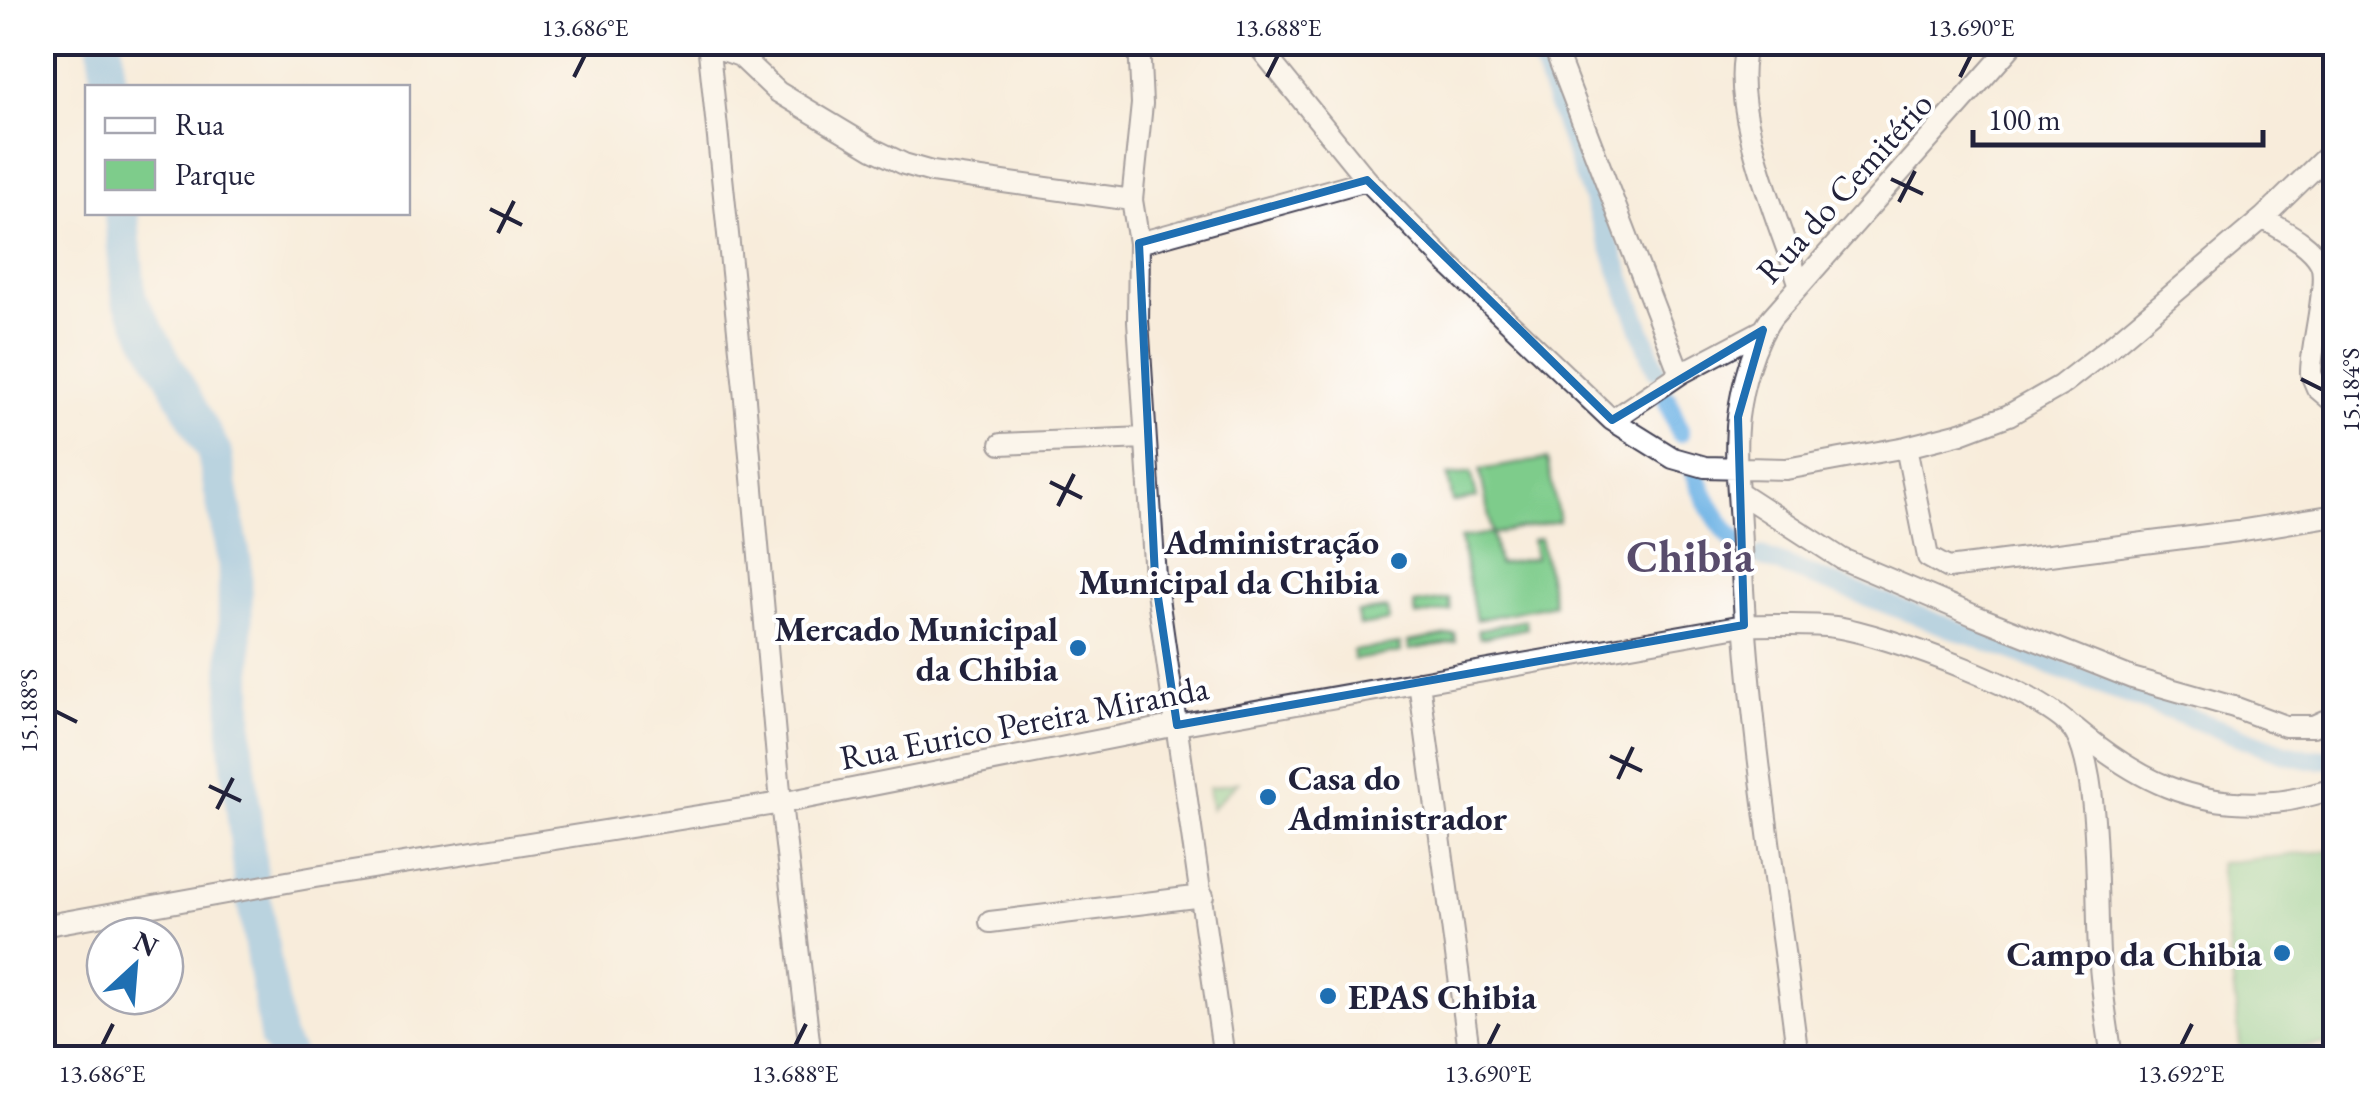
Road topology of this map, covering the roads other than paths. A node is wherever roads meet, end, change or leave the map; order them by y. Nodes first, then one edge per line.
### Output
1 (1139, 42) edge
2 (1254, 42) edge
3 (1552, 42) edge
4 (1748, 42) edge
5 (2015, 42) edge
6 (708, 44) edge
7 (2336, 147) edge
8 (1366, 180) junction
9 (1132, 200) junction
10 (2263, 218) junction
11 (1138, 243) junction
12 (1799, 282) junction
13 (1763, 330) junction
14 (1680, 374) junction
15 (2336, 404) edge
16 (1612, 420) junction
17 (1144, 438) junction
18 (1001, 444) dead end
19 (1906, 447) junction
20 (1737, 469) junction
21 (1740, 493) junction
22 (2336, 515) edge
23 (1744, 625) junction
24 (1419, 682) junction
25 (2066, 721) junction
26 (2336, 721) edge
27 (1178, 725) junction
28 (2336, 790) edge
29 (781, 802) junction
30 (1203, 896) junction
31 (990, 922) dead end
32 (42, 926) edge
33 (811, 1058) edge
34 (1224, 1058) edge
35 (1470, 1058) edge
36 (1798, 1058) edge
37 (2112, 1058) edge

1 - 9 street
2 - 8 street
3 - 14 street
4 - 12 street
5 - 12 street, Rua do Cemitério
6 - 9 street
6 - 29 street
7 - 10 street
8 - 11 street
8 - 16 street
9 - 11 street
10 - 15 street
10 - 19 street
11 - 17 street
12 - 13 street, Rua do Cemitério
13 - 14 street
13 - 20 street
14 - 16 street
16 - 20 street
17 - 18 street
17 - 27 street
19 - 20 street
19 - 22 street
20 - 21 street
21 - 23 street
21 - 26 street
23 - 24 street, Rua Eurico Pereira Miranda
23 - 25 street, Rua Eurico Pereira Miranda
23 - 36 street
24 - 27 street, Rua Eurico Pereira Miranda
24 - 35 street
25 - 28 street, Rua Eurico Pereira Miranda
25 - 37 street
27 - 29 street, Rua Eurico Pereira Miranda
27 - 30 street
29 - 32 street, Rua Eurico Pereira Miranda
29 - 33 street
30 - 31 street
30 - 34 street

